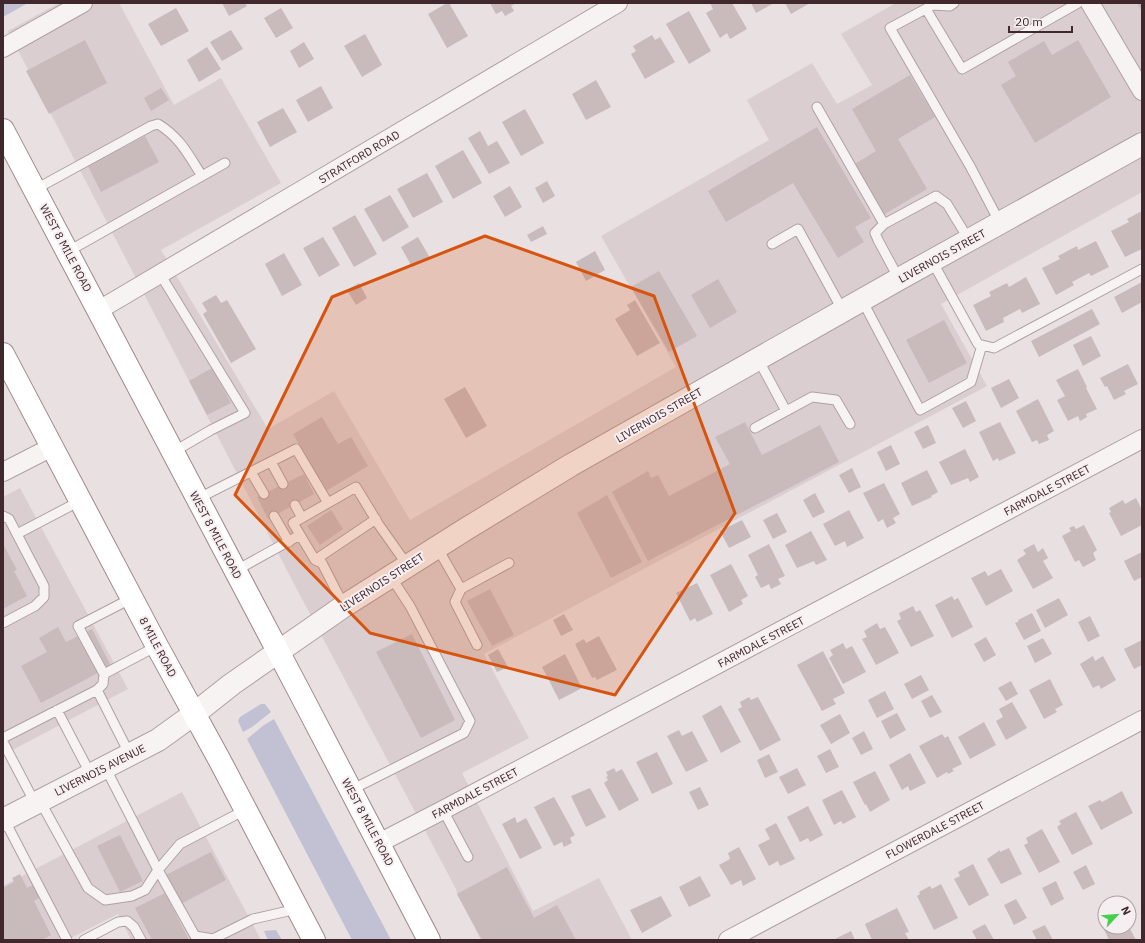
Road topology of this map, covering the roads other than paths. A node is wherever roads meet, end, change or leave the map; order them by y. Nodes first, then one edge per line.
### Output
1 (83, 3) edge
2 (618, 3) edge
3 (954, 3) edge
4 (1078, 3) edge
5 (1090, 3) edge
6 (926, 9) junction
7 (3, 48) edge
8 (1142, 91) edge
9 (817, 107) dead end
10 (3, 130) edge
11 (1142, 144) edge
12 (225, 163) dead end
13 (202, 176) junction
14 (34, 190) junction
15 (884, 224) junction
16 (1000, 224) junction
17 (970, 241) junction
18 (772, 244) dead end
19 (67, 252) junction
20 (932, 261) junction
21 (1142, 269) edge
22 (160, 274) junction
23 (899, 279) junction
24 (862, 300) junction
25 (99, 310) junction
26 (842, 311) junction
27 (982, 345) junction
28 (3, 354) edge
29 (758, 359) junction
30 (786, 411) junction
31 (850, 424) dead end
32 (755, 428) dead end
33 (1142, 439) edge
34 (52, 447) junction
35 (172, 452) junction
36 (271, 462) junction
37 (3, 472) edge
38 (251, 472) junction
39 (283, 484) dead end
40 (264, 494) dead end
41 (197, 499) junction
42 (80, 501) junction
43 (328, 503) junction
44 (295, 505) dead end
45 (3, 516) edge
46 (274, 516) dead end
47 (302, 518) junction
48 (376, 519) junction
49 (17, 534) junction
50 (300, 536) junction
51 (289, 542) junction
52 (438, 547) junction
53 (315, 560) junction
54 (509, 563) dead end
55 (235, 571) junction
56 (399, 571) junction
57 (461, 589) junction
58 (132, 598) junction
59 (344, 606) junction
60 (3, 623) edge
61 (477, 645) dead end
62 (157, 646) junction
63 (279, 652) junction
64 (104, 674) junction
65 (97, 690) junction
66 (57, 710) junction
67 (194, 714) junction
68 (1142, 720) edge
69 (3, 738) edge
70 (3, 742) edge
71 (130, 755) junction
72 (98, 771) junction
73 (351, 790) junction
74 (38, 802) junction
75 (245, 810) junction
76 (443, 810) junction
77 (4, 820) edge
78 (379, 843) junction
79 (468, 857) dead end
80 (158, 870) junction
81 (297, 909) junction
82 (67, 940) edge
83 (84, 940) edge
84 (141, 940) edge
85 (314, 940) edge
86 (429, 940) edge
87 (728, 940) edge

1 - 7 street
2 - 22 street, STRATFORD ROAD
3 - 6 lane
4 - 6 lane
5 - 8 street
6 - 16 lane
9 - 15 lane
10 - 14 highway, WEST 8 MILE ROAD
11 - 16 street, LIVERNOIS STREET
12 - 13 lane
13 - 14 lane
13 - 19 lane
14 - 19 highway, WEST 8 MILE ROAD
15 - 17 lane
15 - 23 lane
16 - 17 street, LIVERNOIS STREET
17 - 20 street, LIVERNOIS STREET
18 - 26 lane
19 - 25 highway, WEST 8 MILE ROAD
20 - 23 street, LIVERNOIS STREET
20 - 27 lane
21 - 27 lane
22 - 25 street, STRATFORD ROAD
22 - 35 lane
23 - 24 street, LIVERNOIS STREET
24 - 26 street, LIVERNOIS STREET
24 - 27 lane
25 - 35 highway, WEST 8 MILE ROAD
26 - 29 street, LIVERNOIS STREET
28 - 34 highway, 8 MILE ROAD
29 - 30 lane
29 - 52 street, LIVERNOIS STREET
30 - 31 lane
30 - 32 lane
33 - 76 street, FARMDALE STREET
34 - 37 street
34 - 42 highway, 8 MILE ROAD
35 - 41 highway, WEST 8 MILE ROAD
36 - 38 lane
36 - 39 lane
36 - 43 lane
38 - 40 lane
38 - 41 lane
41 - 55 highway, WEST 8 MILE ROAD
42 - 49 lane
42 - 58 highway, 8 MILE ROAD
43 - 47 lane
43 - 48 lane
44 - 47 lane
45 - 49 lane
46 - 51 lane
47 - 50 lane
48 - 53 lane
48 - 56 lane
49 - 60 lane
50 - 51 lane
50 - 53 lane
51 - 55 lane
52 - 56 street, LIVERNOIS STREET
52 - 57 lane
53 - 59 lane
54 - 57 lane
55 - 63 highway, WEST 8 MILE ROAD
56 - 59 street, LIVERNOIS STREET
56 - 73 lane
57 - 61 lane
58 - 62 highway, 8 MILE ROAD
58 - 64 lane
59 - 63 street, LIVERNOIS STREET
62 - 64 lane
62 - 67 highway, 8 MILE ROAD
63 - 67 street, LIVERNOIS STREET
63 - 73 highway, WEST 8 MILE ROAD
64 - 65 lane
65 - 66 lane
65 - 71 lane
66 - 69 lane
66 - 72 lane
67 - 71 street, LIVERNOIS AVENUE
67 - 75 highway, 8 MILE ROAD
68 - 87 street, FLOWERDALE STREET
70 - 74 lane
71 - 72 street, LIVERNOIS AVENUE
72 - 74 street, LIVERNOIS AVENUE
72 - 80 lane
73 - 78 highway, WEST 8 MILE ROAD
74 - 77 street, LIVERNOIS AVENUE
74 - 80 lane
75 - 80 lane
75 - 81 highway, 8 MILE ROAD
76 - 78 street, FARMDALE STREET
76 - 79 lane
77 - 82 lane
78 - 86 highway, WEST 8 MILE ROAD
80 - 81 lane
81 - 85 highway, 8 MILE ROAD
83 - 84 lane

